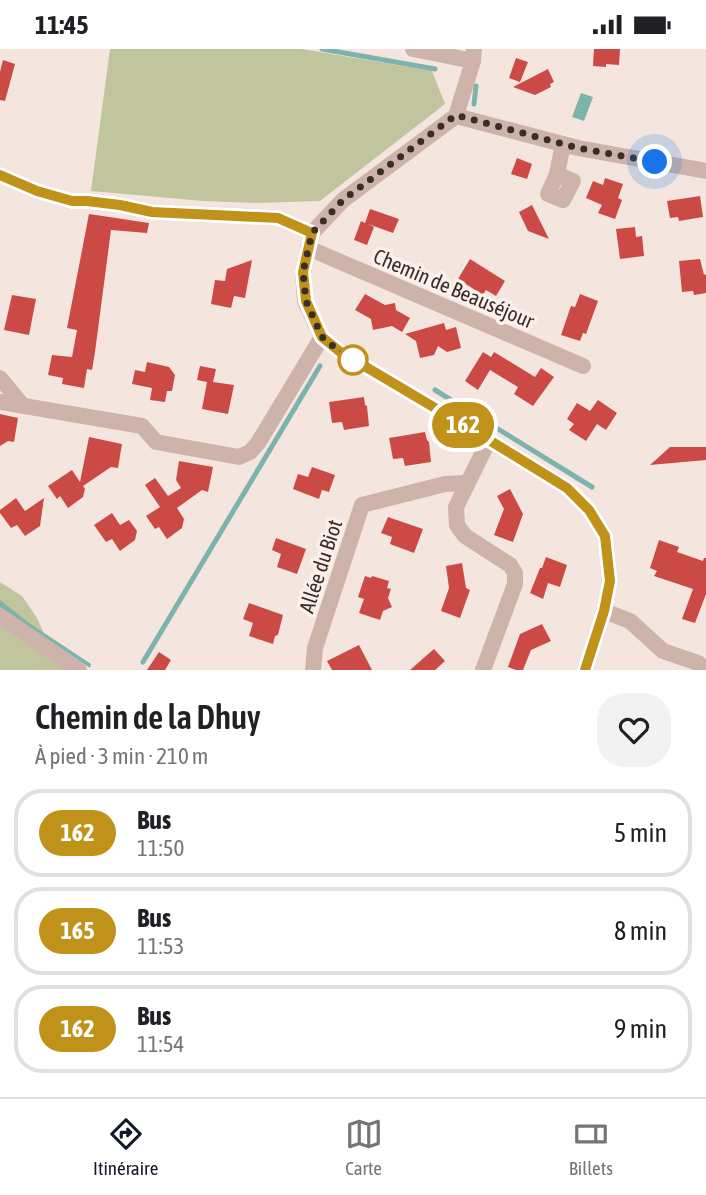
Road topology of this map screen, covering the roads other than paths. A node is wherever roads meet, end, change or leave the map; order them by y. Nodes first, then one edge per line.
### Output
1 (413, 49) edge
2 (474, 55) edge
3 (456, 115) junction
4 (563, 144) junction
5 (706, 170) edge
6 (557, 174) dead end
7 (0, 175) edge
8 (310, 241) junction
9 (322, 337) junction
10 (583, 366) dead end
11 (0, 378) edge
12 (0, 402) edge
13 (23, 406) junction
14 (489, 440) junction
15 (467, 483) junction
16 (604, 611) junction
17 (0, 616) edge
18 (706, 669) edge
19 (79, 670) edge
20 (313, 670) edge
21 (483, 670) edge
22 (585, 670) edge

1 - 2 street
2 - 3 street
3 - 4 street
3 - 8 street
4 - 5 street
4 - 6 street
7 - 8 street, Chemin de Beauséjour
8 - 9 street
8 - 10 street, Chemin de Beauséjour
9 - 13 street
9 - 14 street
11 - 13 street
12 - 13 street
14 - 15 street
14 - 16 street
15 - 20 street, Allée du Biot
15 - 21 street
16 - 18 street
16 - 22 street
17 - 19 street

